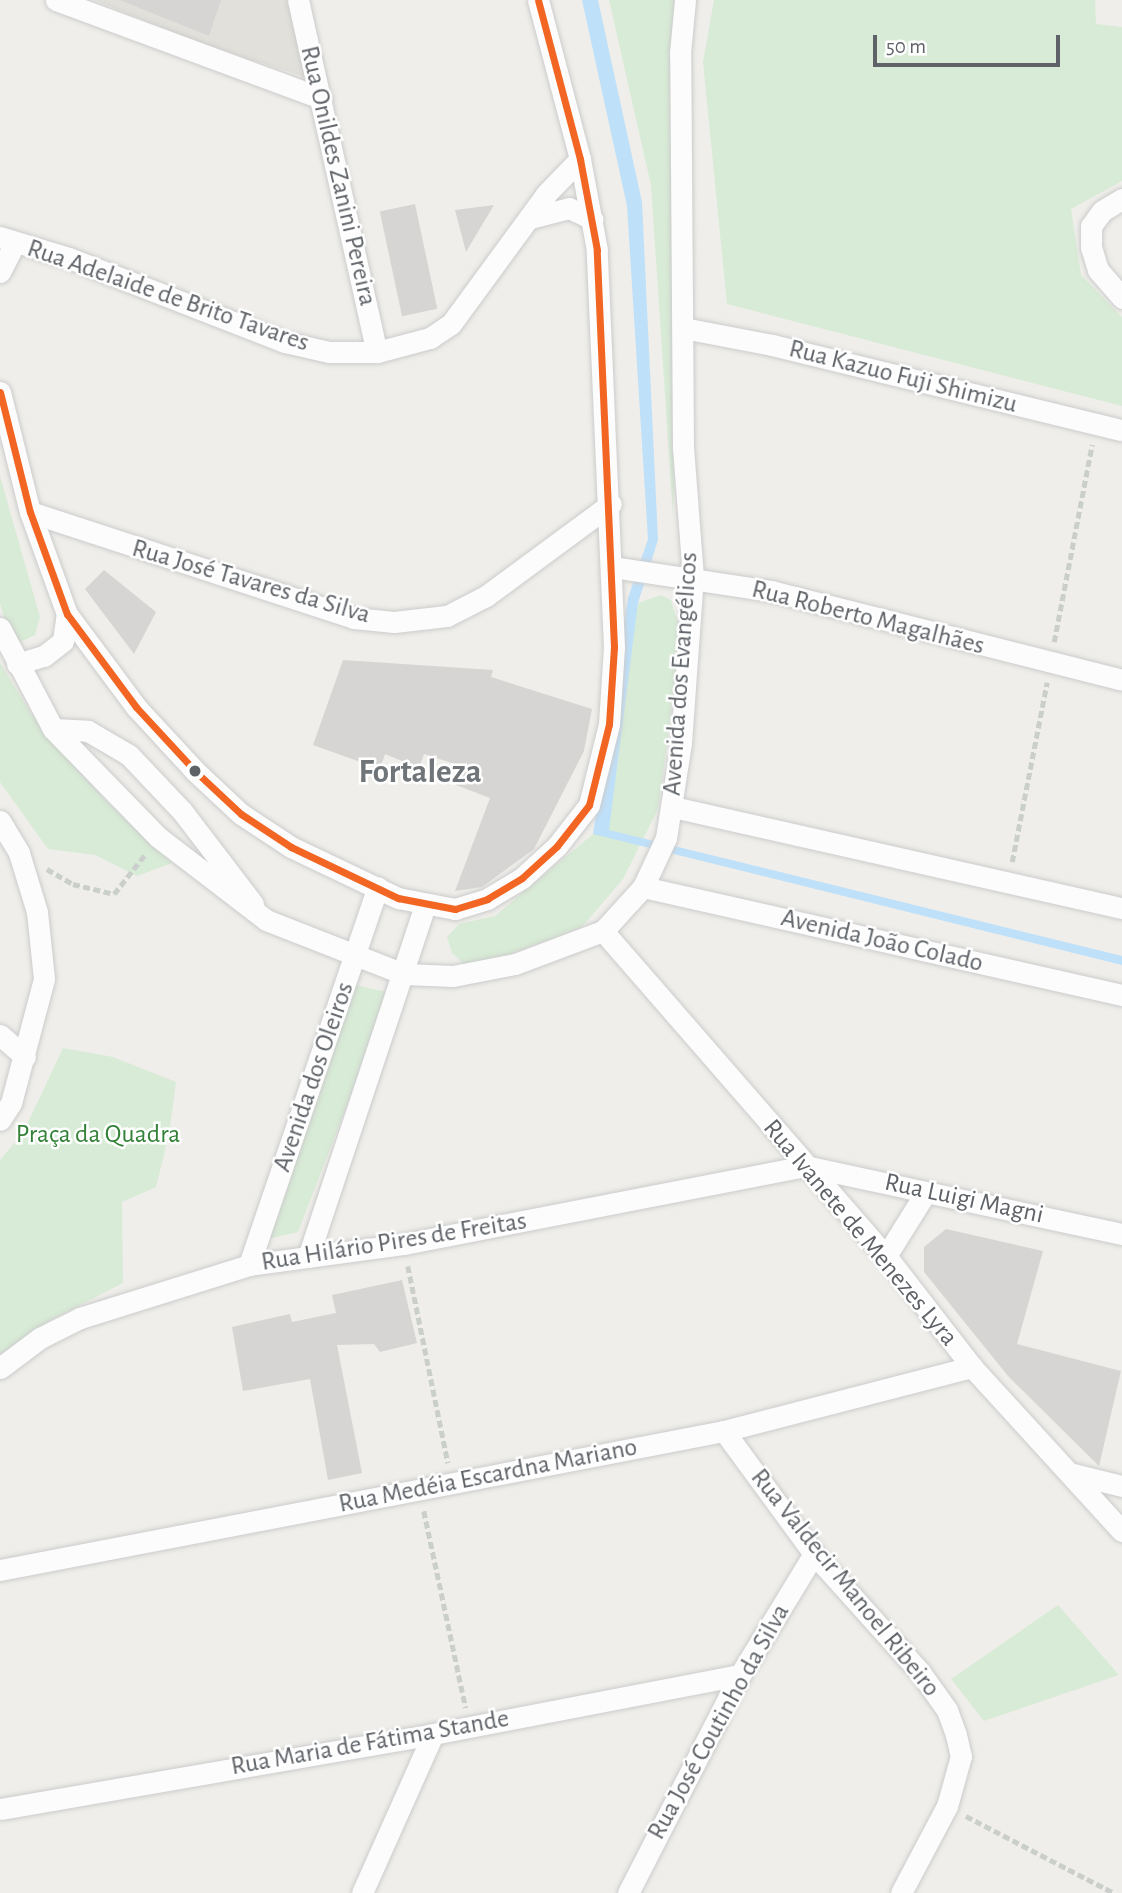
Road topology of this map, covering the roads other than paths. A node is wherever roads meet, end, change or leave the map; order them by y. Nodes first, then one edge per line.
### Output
1 (56, 0) edge
2 (298, 0) edge
3 (538, 0) edge
4 (685, 0) edge
5 (321, 98) junction
6 (580, 159) junction
7 (1122, 199) edge
8 (530, 218) junction
9 (593, 219) junction
10 (8, 240) edge
11 (0, 272) edge
12 (1122, 298) edge
13 (682, 328) junction
14 (377, 352) junction
15 (0, 392) edge
16 (1122, 430) edge
17 (611, 505) junction
18 (30, 512) junction
19 (612, 567) junction
20 (693, 577) junction
21 (67, 614) junction
22 (0, 628) edge
23 (16, 664) junction
24 (1122, 680) edge
25 (53, 729) junction
26 (673, 807) junction
27 (0, 821) edge
28 (378, 887) junction
29 (643, 887) junction
30 (425, 906) junction
31 (1122, 908) edge
32 (266, 920) junction
33 (603, 931) junction
34 (356, 958) junction
35 (404, 974) junction
36 (1122, 995) edge
37 (0, 1035) edge
38 (25, 1057) junction
39 (0, 1120) edge
40 (805, 1166) junction
41 (926, 1192) junction
42 (1122, 1234) edge
43 (886, 1256) junction
44 (308, 1257) junction
45 (249, 1265) junction
46 (972, 1367) junction
47 (0, 1368) edge
48 (724, 1431) junction
49 (1073, 1474) junction
50 (1122, 1486) edge
51 (1122, 1531) edge
52 (814, 1554) junction
53 (0, 1570) edge
54 (740, 1675) junction
55 (433, 1734) junction
56 (0, 1809) edge
57 (362, 1893) edge
58 (628, 1893) edge
59 (901, 1893) edge

1 - 5 street
2 - 5 street, Rua Onildes Zanini Pereira
3 - 6 street
4 - 13 street, Avenida dos Evangélicos
5 - 14 street, Rua Onildes Zanini Pereira
6 - 8 street, Rua Adelaide de Brito Tavares
6 - 9 street
7 - 12 street
8 - 9 street
8 - 14 street, Rua Adelaide de Brito Tavares
9 - 17 street
10 - 11 street
10 - 14 street, Rua Adelaide de Brito Tavares
13 - 16 street, Rua Kazuo Fuji Shimizu
13 - 20 street, Avenida dos Evangélicos
15 - 18 street
17 - 18 street, Rua José Tavares da Silva
17 - 19 street
18 - 21 street
19 - 20 street, Rua Roberto Magalhães
19 - 30 street
20 - 24 street, Rua Roberto Magalhães
20 - 26 street, Avenida dos Evangélicos
21 - 23 street
21 - 28 street
22 - 23 street
23 - 25 street
25 - 32 street
25 - 32 street
26 - 29 street, Avenida dos Evangélicos
26 - 31 street
27 - 38 street
28 - 30 street
28 - 34 street, Avenida dos Oleiros
29 - 33 street, Avenida dos Evangélicos
29 - 36 street, Avenida João Colado
30 - 35 street, Avenida dos Oleiros
32 - 34 street
33 - 35 street
33 - 40 street, Rua Ivanete de Menezes Lyra
34 - 35 street
34 - 45 street, Avenida dos Oleiros
35 - 44 street, Avenida dos Oleiros
37 - 38 street
38 - 39 street
40 - 41 street, Rua Luigi Magni
40 - 43 street, Rua Ivanete de Menezes Lyra
40 - 44 street, Rua Hilário Pires de Freitas
41 - 42 street, Rua Luigi Magni
41 - 43 street
43 - 46 street, Rua Ivanete de Menezes Lyra
44 - 45 street, Rua Hilário Pires de Freitas
45 - 47 street, Rua Hilário Pires de Freitas
46 - 48 street, Rua Medéia Escardna Mariano
46 - 49 street, Rua Ivanete de Menezes Lyra
48 - 52 street, Rua Valdecir Manoel Ribeiro
48 - 53 street, Rua Medéia Escardna Mariano
49 - 50 street
49 - 51 street, Rua Ivanete de Menezes Lyra
52 - 54 street, Rua José Coutinho da Silva
52 - 59 street, Rua Valdecir Manoel Ribeiro
54 - 55 street, Rua Maria de Fátima Stande
54 - 58 street, Rua José Coutinho da Silva
55 - 56 street, Rua Maria de Fátima Stande
55 - 57 street

